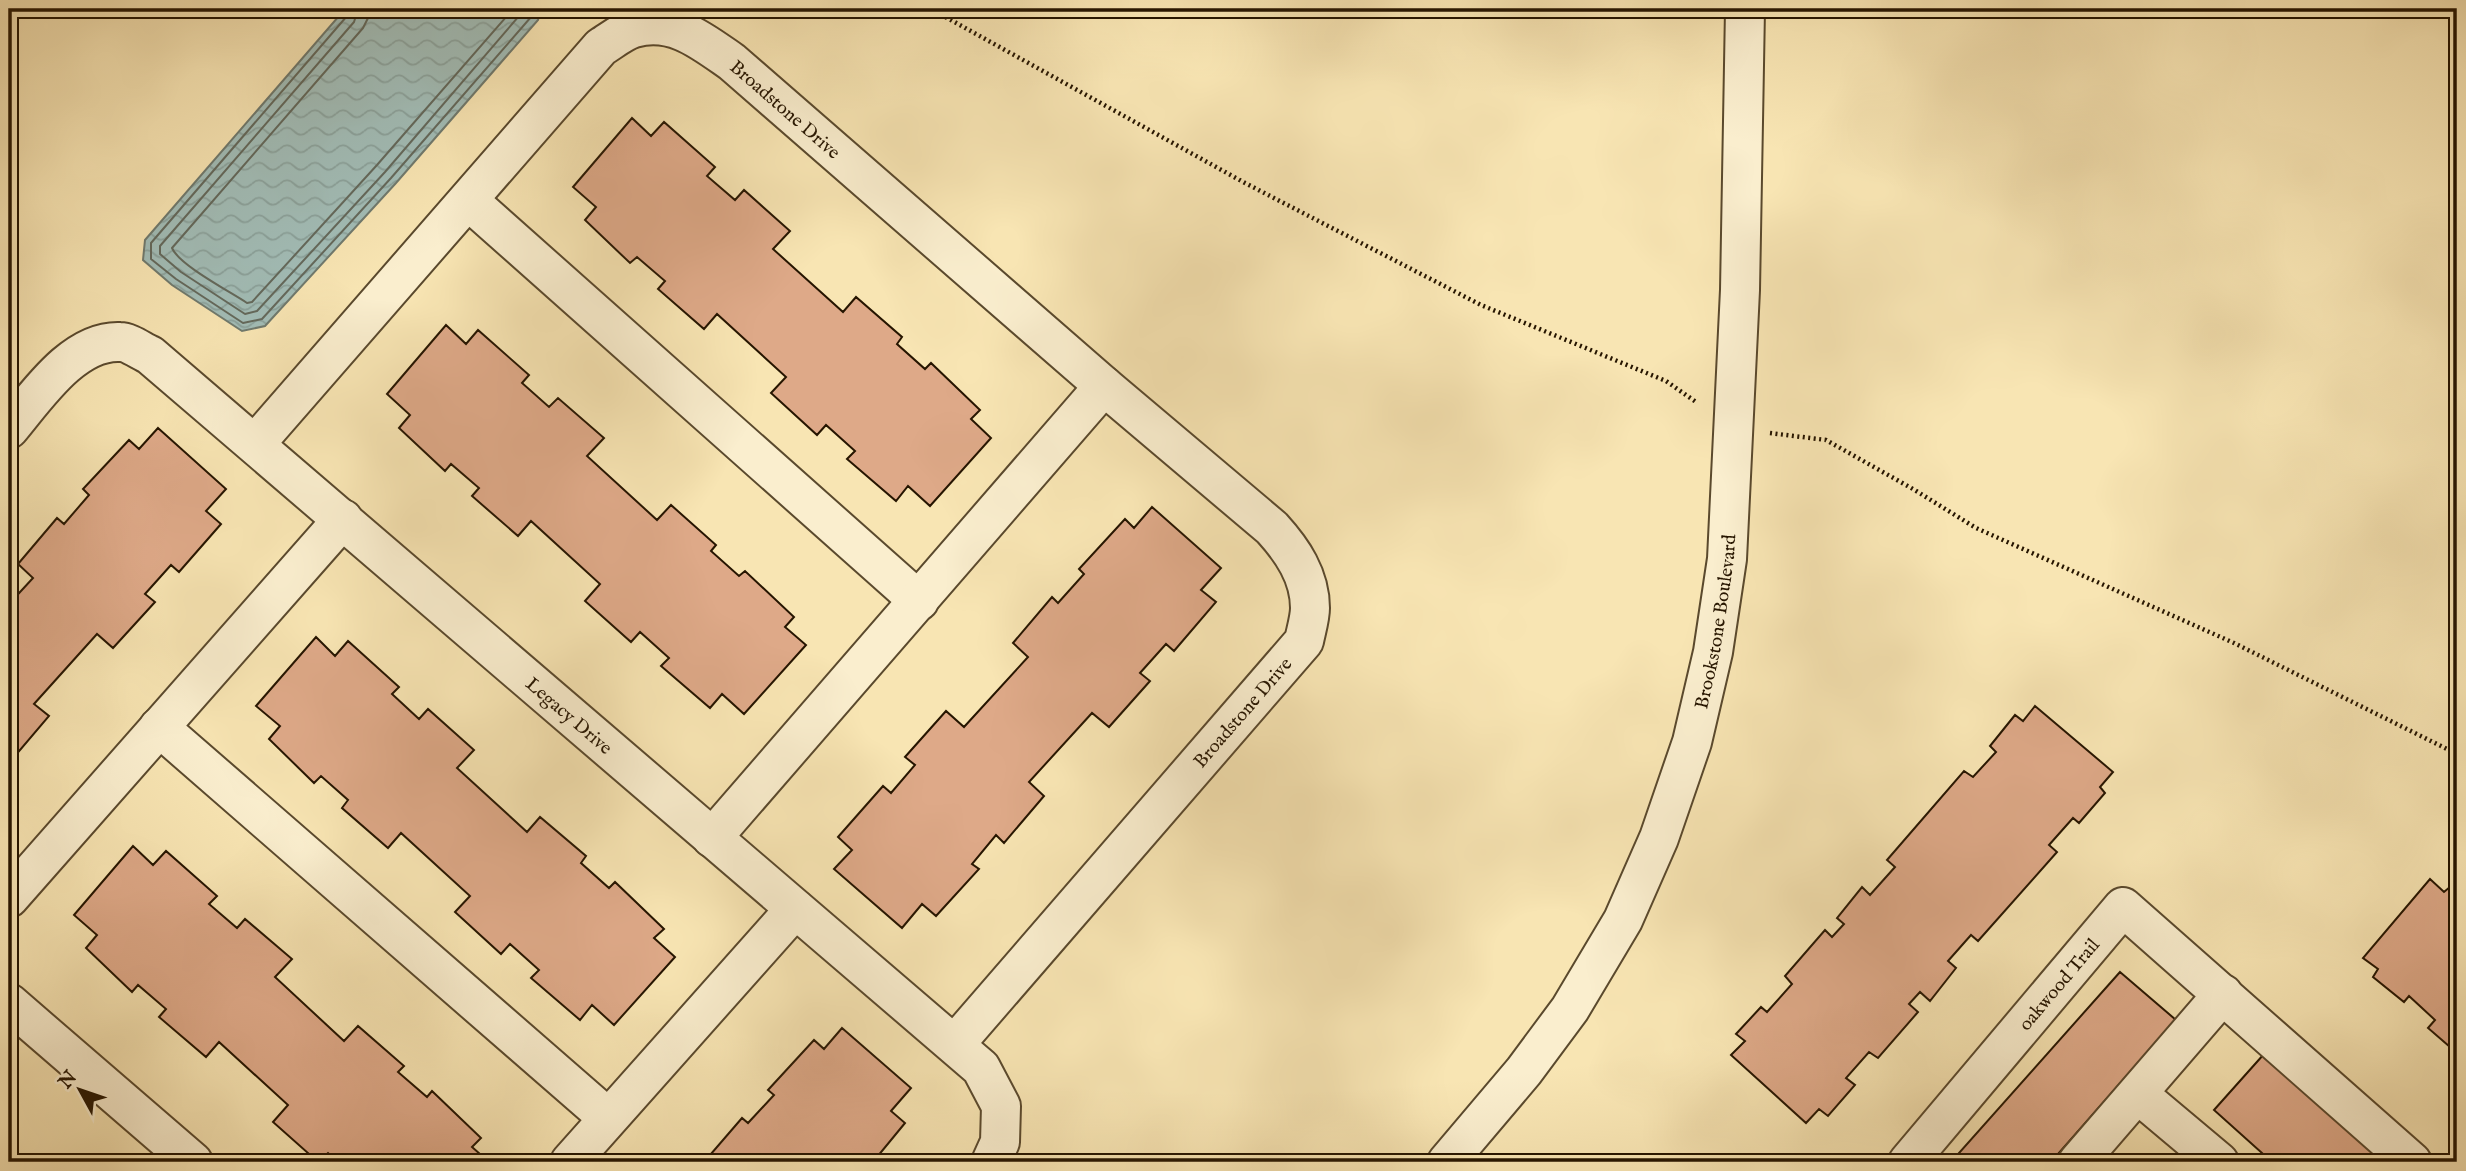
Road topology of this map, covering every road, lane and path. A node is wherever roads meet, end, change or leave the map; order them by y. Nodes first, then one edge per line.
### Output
1 (931, 9) edge
2 (1745, 9) edge
3 (469, 201) junction
4 (1104, 386) junction
5 (1733, 428) junction
6 (9, 429) edge
7 (255, 444) junction
8 (343, 519) junction
9 (919, 601) junction
10 (159, 727) junction
11 (2457, 754) edge
12 (712, 838) junction
13 (9, 898) edge
14 (795, 909) junction
15 (2223, 994) junction
16 (9, 1003) edge
17 (955, 1044) junction
18 (2138, 1094) junction
19 (608, 1118) junction
20 (193, 1162) edge
21 (570, 1162) edge
22 (991, 1162) edge
23 (1447, 1162) edge
24 (1908, 1162) edge
25 (2078, 1162) edge
26 (2219, 1162) edge
27 (2412, 1162) edge

1 - 5 path
2 - 5 street, Brookstone Boulevard
3 - 4 street, Broadstone Drive
3 - 7 street, Broadstone Drive
3 - 9 street
4 - 9 street
4 - 17 street, Broadstone Drive
5 - 11 path
5 - 23 street, Brookstone Boulevard
6 - 7 street, Legacy Drive
7 - 8 street, Legacy Drive
8 - 10 street
8 - 12 street, Legacy Drive
9 - 12 street
10 - 13 street
10 - 19 street
12 - 14 street, Legacy Drive
14 - 17 street, Legacy Drive
14 - 19 street
15 - 18 street
15 - 24 street, oakwood Trail
15 - 27 street, oakwood Trail
16 - 20 street
17 - 22 street, Legacy Drive
18 - 25 street
18 - 26 street
19 - 21 street

